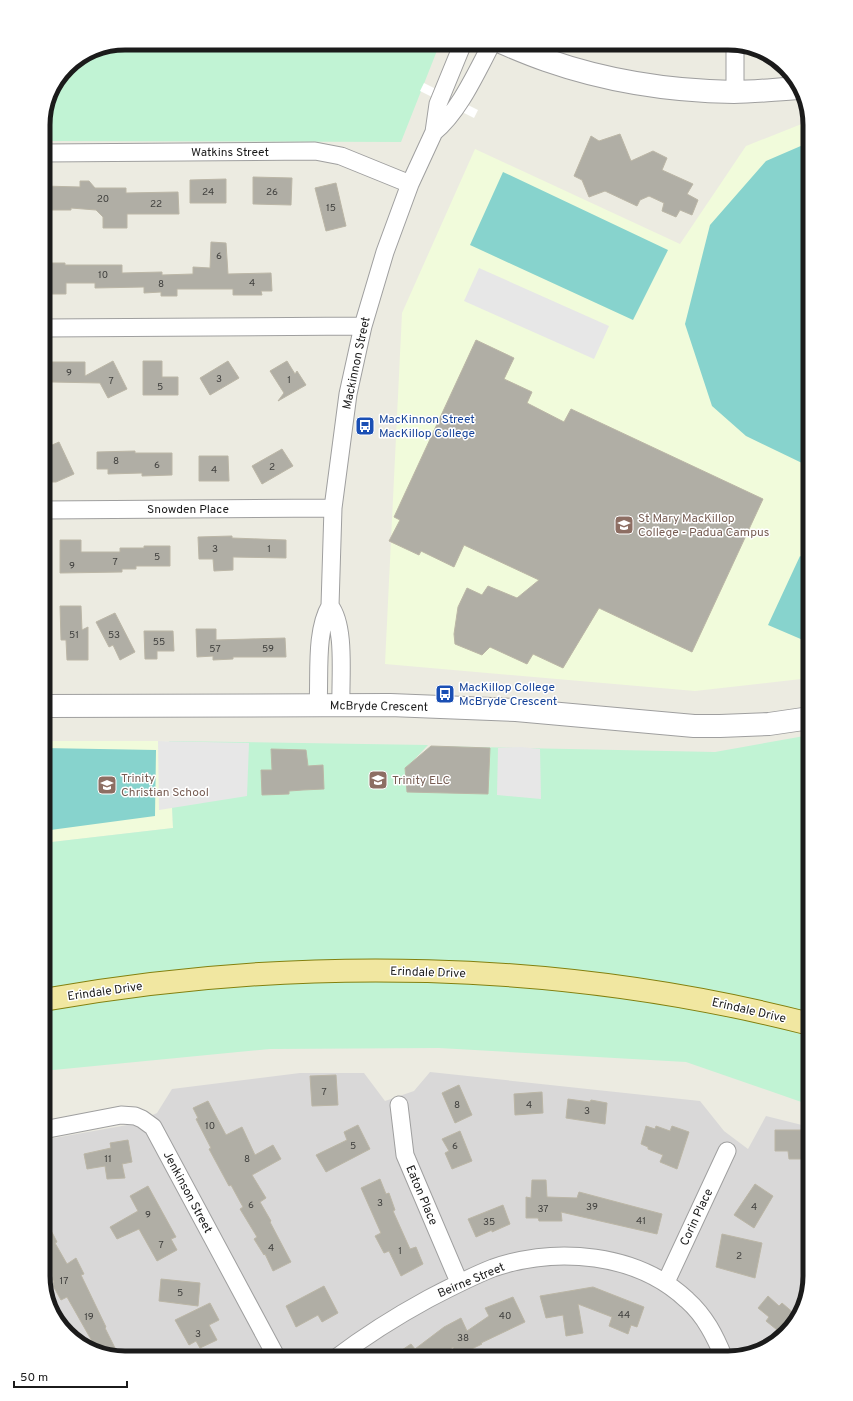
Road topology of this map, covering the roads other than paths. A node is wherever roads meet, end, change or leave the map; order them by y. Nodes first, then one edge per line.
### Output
1 (460, 50) edge
2 (488, 50) edge
3 (520, 50) edge
4 (735, 50) edge
5 (793, 88) edge
6 (735, 92) junction
7 (434, 132) junction
8 (50, 153) edge
9 (410, 184) junction
10 (363, 326) junction
11 (50, 328) edge
12 (333, 508) junction
13 (50, 510) edge
14 (330, 606) junction
15 (318, 705) junction
16 (341, 705) junction
17 (50, 706) edge
18 (803, 719) edge
19 (50, 999) edge
20 (803, 1022) edge
21 (399, 1105) dead end
22 (50, 1129) edge
23 (727, 1151) dead end
24 (460, 1282) junction
25 (666, 1282) junction
26 (273, 1351) edge
27 (345, 1351) edge
28 (721, 1351) edge

1 - 7 street, Mackinnon Street
2 - 7 street, Mackinnon Street
3 - 6 street
4 - 6 street
5 - 6 street
7 - 9 street, Mackinnon Street
8 - 9 street, Watkins Street
9 - 10 street, Mackinnon Street
10 - 11 street
10 - 12 street, Mackinnon Street
12 - 13 street, Snowden Place
12 - 14 street, Mackinnon Street
14 - 15 street, Mackinnon Street
14 - 16 street, Mackinnon Street
15 - 16 street, McBryde Crescent
15 - 17 street, McBryde Crescent
16 - 18 street, McBryde Crescent
19 - 20 main road, Erindale Drive
21 - 24 street, Eaton Place
22 - 26 street, Jenkinson Street
23 - 25 street, Corin Place
24 - 25 street, Beirne Street
24 - 27 street, Beirne Street
25 - 28 street, Beirne Street

